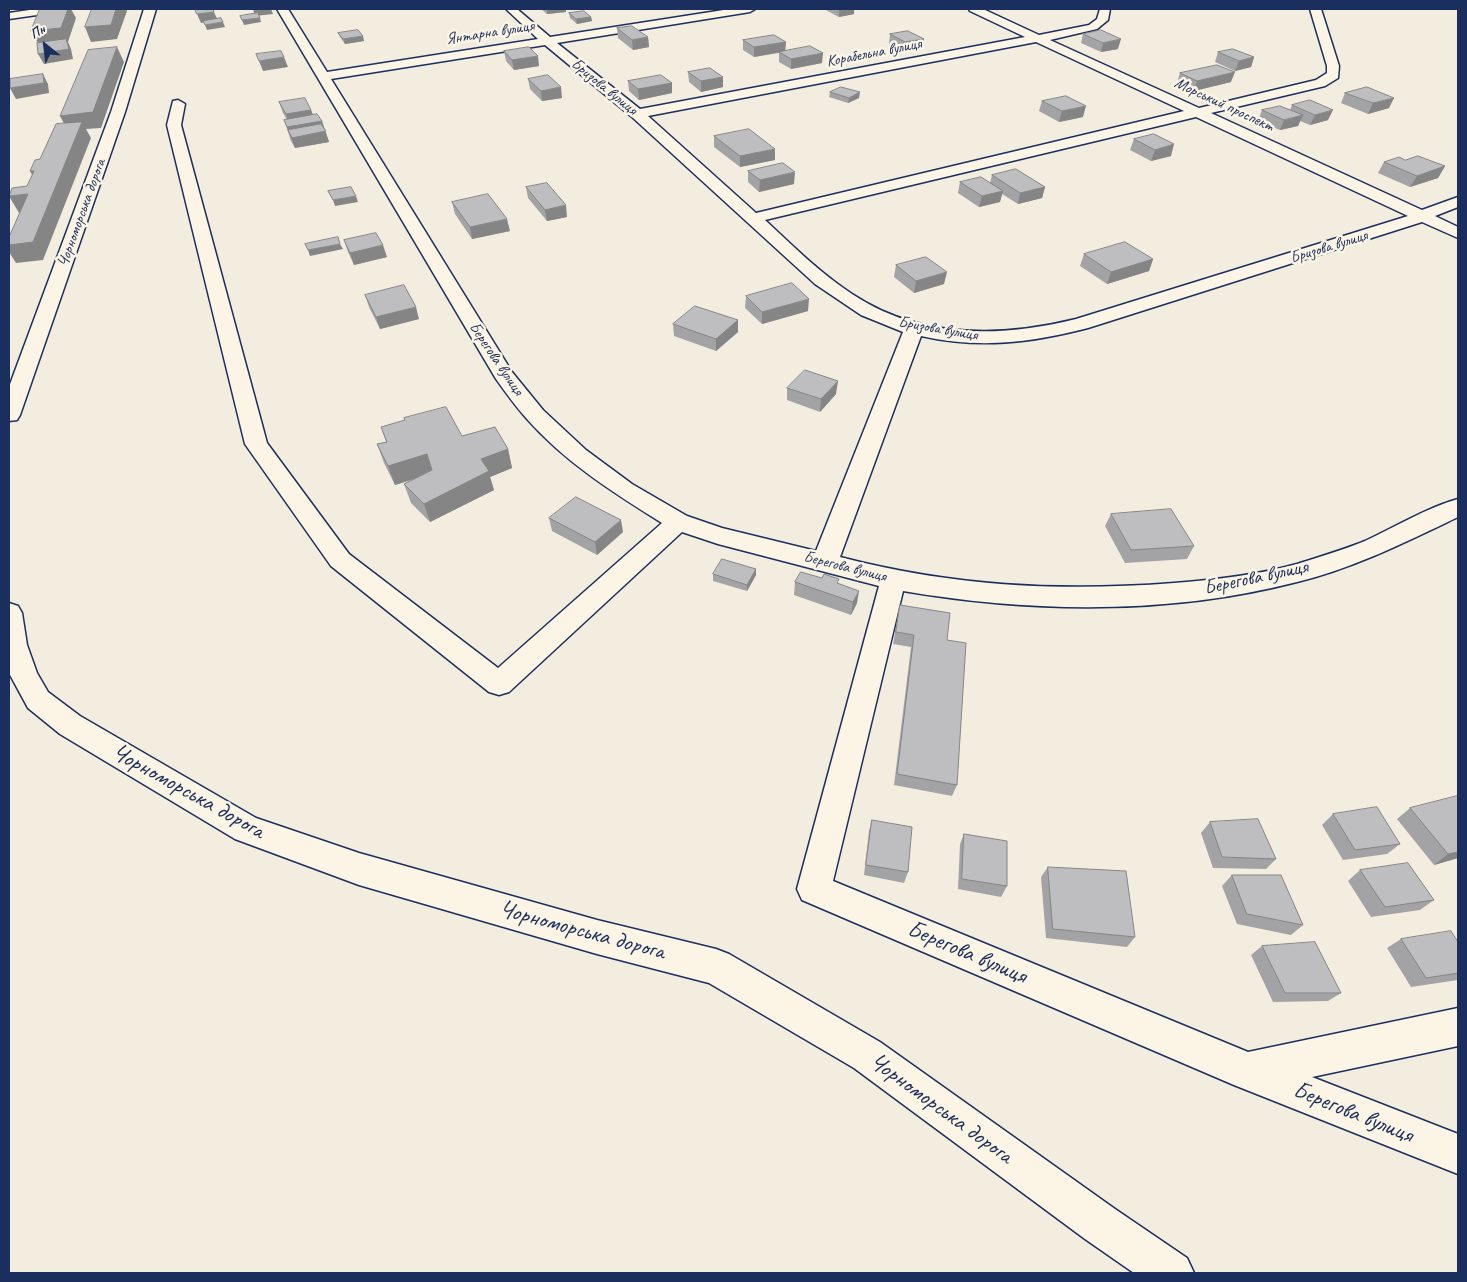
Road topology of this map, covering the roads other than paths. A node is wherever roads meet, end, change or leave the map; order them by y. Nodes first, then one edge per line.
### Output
1 (58, 9) edge
2 (150, 9) edge
3 (283, 9) edge
4 (511, 9) edge
5 (745, 9) edge
6 (974, 9) edge
7 (1105, 9) edge
8 (1316, 9) edge
9 (42, 10) edge
10 (9, 16) edge
11 (1039, 39) junction
12 (546, 40) junction
13 (325, 76) junction
14 (178, 104) dead end
15 (1198, 112) junction
16 (637, 114) junction
17 (1458, 202) edge
18 (1421, 216) junction
19 (754, 218) junction
20 (1458, 233) edge
21 (914, 328) junction
22 (9, 415) edge
23 (1458, 507) edge
24 (678, 522) junction
25 (824, 562) junction
26 (893, 580) junction
27 (9, 614) edge
28 (1458, 1027) edge
29 (1248, 1071) junction
30 (1458, 1154) edge
31 (1172, 1273) edge

1 - 9 street
2 - 22 street, Чорноморська дорога
3 - 13 street, Берегова вулиця
4 - 12 street, Бризова вулиця
5 - 12 street, Янтарна вулиця
6 - 11 street, Морський проспект
7 - 11 street, Корабельна вулиця
8 - 15 street
9 - 10 street
11 - 15 street, Морський проспект
11 - 16 street, Корабельна вулиця
12 - 13 street, Янтарна вулиця
12 - 16 street, Бризова вулиця
13 - 24 street, Берегова вулиця
14 - 24 street
15 - 18 street, Морський проспект
15 - 19 street
16 - 19 street, Бризова вулиця
17 - 18 street, Бризова вулиця
18 - 20 street, Морський проспект
18 - 21 street, Бризова вулиця
19 - 21 street, Бризова вулиця
21 - 25 street
23 - 26 street, Берегова вулиця
24 - 25 street, Берегова вулиця
25 - 26 street, Берегова вулиця
26 - 29 street, Берегова вулиця
27 - 31 street, Чорноморська дорога
28 - 29 street, Берегова вулиця
29 - 30 street, Берегова вулиця

